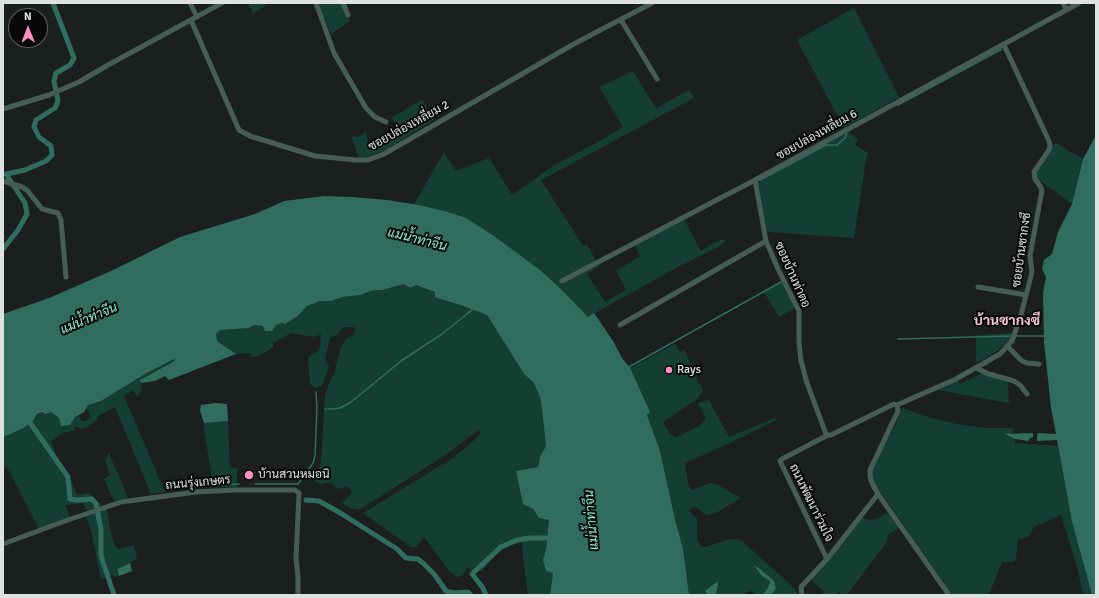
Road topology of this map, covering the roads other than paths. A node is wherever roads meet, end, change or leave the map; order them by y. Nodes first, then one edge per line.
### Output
1 (190, 3) edge
2 (222, 3) edge
3 (316, 3) edge
4 (343, 3) edge
5 (652, 3) edge
6 (1063, 3) edge
7 (1079, 3) edge
8 (1067, 10) junction
9 (348, 15) dead end
10 (197, 17) junction
11 (191, 20) junction
12 (621, 20) junction
13 (1004, 45) junction
14 (657, 79) dead end
15 (3, 109) edge
16 (386, 122) dead end
17 (755, 180) junction
18 (5, 181) edge
19 (766, 241) junction
20 (66, 276) dead end
21 (562, 281) dead end
22 (978, 287) dead end
23 (1026, 295) junction
24 (620, 325) dead end
25 (1008, 347) junction
26 (1039, 364) dead end
27 (976, 368) junction
28 (1027, 394) dead end
29 (897, 405) junction
30 (828, 435) junction
31 (878, 494) junction
32 (3, 544) edge
33 (827, 559) junction
34 (298, 595) edge
35 (802, 595) edge
36 (949, 595) edge

1 - 10 street
2 - 10 street
3 - 16 street
4 - 9 street
5 - 12 street, ซอยปล่องเหลี่ยม 2
6 - 8 street
7 - 8 street, ซอยปล่องเหลี่ยม 6
8 - 13 street, ซอยปล่องเหลี่ยม 6
10 - 11 street
11 - 12 street, ซอยปล่องเหลี่ยม 2
11 - 15 street
12 - 14 street
13 - 17 street, ซอยปล่องเหลี่ยม 6
13 - 23 street, ซอยบ้านซากงซี
17 - 19 street, ซอยบ้านท่าตอ
17 - 21 street, ซอยปล่องเหลี่ยม 6
18 - 20 street
19 - 24 street
19 - 30 street, ซอยบ้านท่าตอ
22 - 23 street
23 - 25 street, ซอยบ้านซากงซี
25 - 26 street
25 - 27 street, ซอยบ้านซากงซี
27 - 28 street
27 - 29 street, ซอยบ้านซากงซี
29 - 30 street
29 - 31 street
30 - 33 street, ถนนพัฒนาร่วมใจ
31 - 33 street
31 - 36 street
32 - 34 street, ถนนรุ่งเกษตร
33 - 35 street

